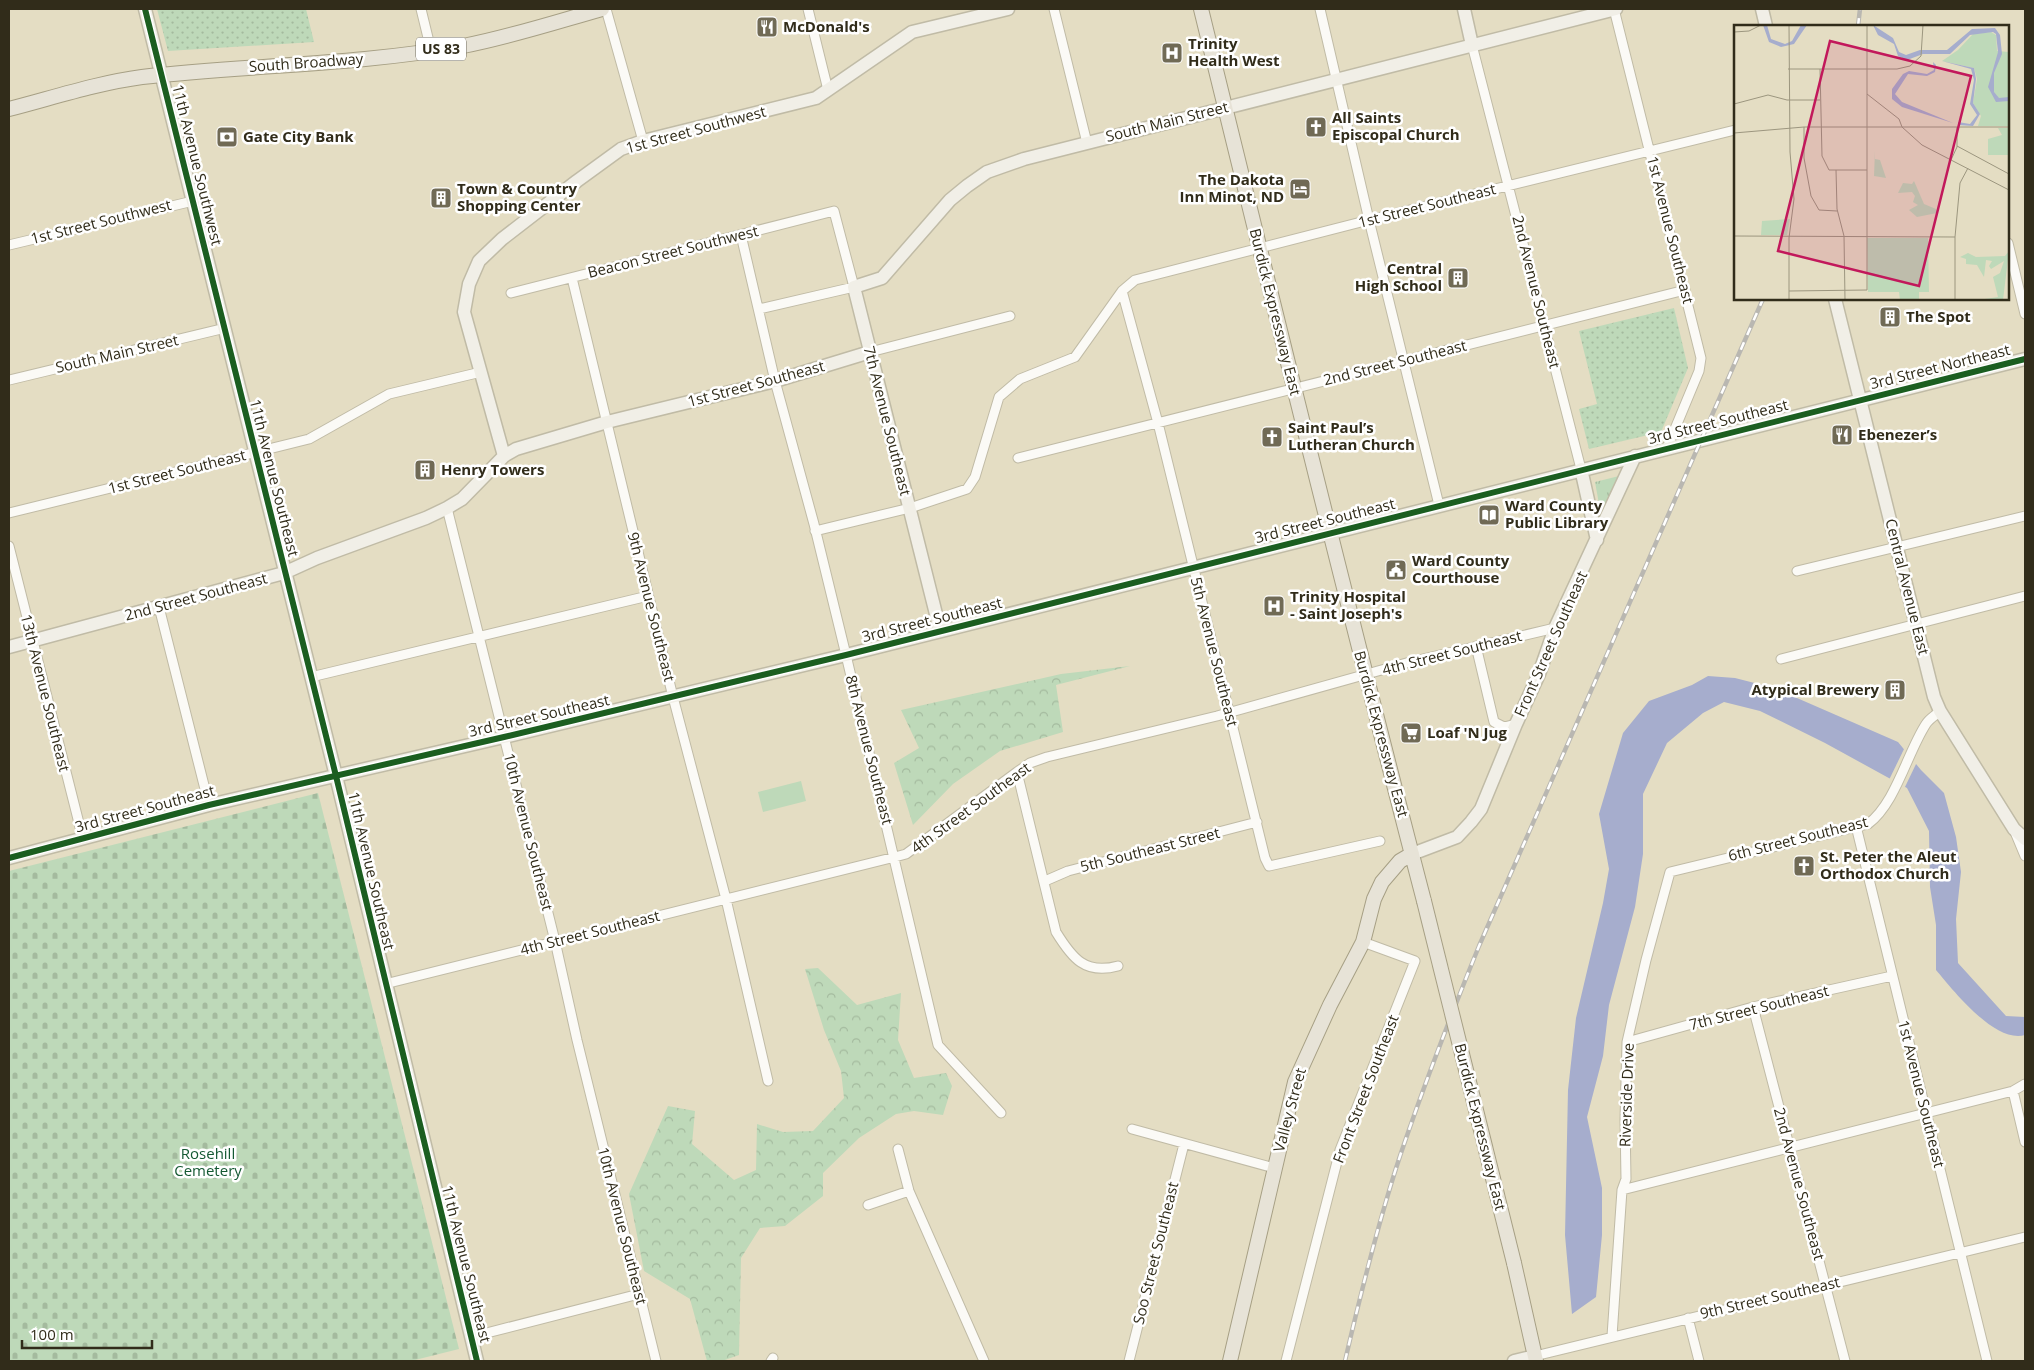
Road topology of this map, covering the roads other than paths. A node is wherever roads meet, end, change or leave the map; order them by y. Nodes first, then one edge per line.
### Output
1 (145, 9) edge
2 (420, 9) edge
3 (602, 9) edge
4 (606, 9) edge
5 (808, 9) edge
6 (1008, 9) edge
7 (1054, 9) edge
8 (1201, 9) edge
9 (1320, 9) edge
10 (1464, 9) edge
11 (1615, 9) edge
12 (1762, 9) edge
13 (1766, 25) edge
14 (1472, 45) junction
15 (431, 50) junction
16 (162, 75) junction
17 (1337, 79) junction
18 (828, 90) junction
19 (1224, 107) junction
20 (9, 109) edge
21 (1734, 130) edge
22 (643, 141) junction
23 (1087, 143) junction
24 (1650, 152) junction
25 (1509, 186) junction
26 (193, 201) junction
27 (834, 211) joint
28 (1369, 220) junction
29 (741, 235) junction
30 (9, 244) edge
31 (2009, 247) edge
32 (1259, 249) junction
33 (572, 278) junction
34 (854, 287) junction
35 (1685, 290) junction
36 (1122, 291) junction
37 (511, 293) dead end
38 (1835, 300) edge
39 (759, 310) junction
40 (2025, 314) edge
41 (1010, 316) dead end
42 (1544, 325) junction
43 (224, 328) junction
44 (870, 352) junction
45 (2025, 359) edge
46 (1404, 361) junction
47 (481, 372) junction
48 (9, 380) edge
49 (775, 381) junction
50 (1294, 387) junction
51 (1860, 399) junction
52 (607, 422) junction
53 (1158, 423) junction
54 (1667, 448) junction
55 (254, 452) junction
56 (504, 456) junction
57 (1635, 456) junction
58 (1018, 458) dead end
59 (1581, 469) junction
60 (1439, 504) junction
61 (447, 508) junction
62 (910, 508) junction
63 (9, 513) edge
64 (2025, 516) edge
65 (815, 530) junction
66 (1330, 533) junction
67 (1597, 540) junction
68 (9, 546) edge
69 (1897, 547) junction
70 (1193, 567) junction
71 (1797, 571) dead end
72 (284, 573) junction
73 (648, 596) junction
74 (2025, 596) edge
75 (159, 607) junction
76 (1916, 625) junction
77 (1555, 628) junction
78 (940, 630) junction
79 (479, 638) junction
80 (32, 641) junction
81 (1476, 646) junction
82 (9, 647) edge
83 (846, 655) junction
84 (1780, 659) dead end
85 (1365, 675) junction
86 (311, 677) junction
87 (673, 696) junction
88 (1940, 711) junction
89 (1230, 713) junction
90 (1516, 724) junction
91 (504, 737) junction
92 (1017, 772) junction
93 (336, 776) junction
94 (209, 805) junction
95 (1257, 822) junction
96 (1856, 826) junction
97 (2014, 829) junction
98 (83, 838) junction
99 (2025, 839) edge
100 (1380, 841) dead end
101 (1412, 854) junction
102 (2025, 856) edge
103 (895, 857) junction
104 (9, 858) edge
105 (1684, 868) joint
106 (1045, 881) junction
107 (726, 899) junction
108 (555, 941) junction
109 (1363, 942) junction
110 (1118, 966) dead end
111 (1892, 976) junction
112 (385, 984) junction
113 (1754, 1007) junction
114 (1627, 1042) junction
115 (768, 1081) dead end
116 (2025, 1084) edge
117 (2013, 1091) junction
118 (1925, 1112) junction
119 (1001, 1114) dead end
120 (1132, 1129) dead end
121 (2025, 1142) edge
122 (1184, 1144) junction
123 (1790, 1148) junction
124 (898, 1149) dead end
125 (1274, 1168) junction
126 (1622, 1190) junction
127 (909, 1191) junction
128 (868, 1204) dead end
129 (2025, 1237) edge
130 (1960, 1252) junction
131 (1825, 1285) junction
132 (639, 1294) junction
133 (1688, 1318) junction
134 (1612, 1336) junction
135 (471, 1337) junction
136 (1536, 1359) edge
137 (477, 1361) edge
138 (656, 1361) edge
139 (984, 1361) edge
140 (1129, 1361) edge
141 (1230, 1361) edge
142 (1286, 1361) edge
143 (1514, 1361) edge
144 (1700, 1361) edge
145 (1845, 1361) edge
146 (1987, 1361) edge

1 - 16 street, 11th Avenue Southwest
2 - 15 street
3 - 15 main road, South Broadway / US 83
4 - 22 street
5 - 18 street
6 - 18 street, 1st Street Southwest
7 - 23 street
8 - 19 main road, Burdick Expressway East
9 - 17 street
10 - 14 street
11 - 14 street, South Main Street
11 - 24 street, 1st Avenue Southeast
12 - 13 street
14 - 17 street, South Main Street
14 - 25 street, 2nd Avenue Southeast
15 - 16 main road, South Broadway / US 83
16 - 20 main road, South Broadway / US 83
16 - 26 street, 11th Avenue Southwest
17 - 19 street, South Main Street
17 - 28 street
18 - 22 street, 1st Street Southwest
19 - 23 street, South Main Street
19 - 32 main road, Burdick Expressway East
21 - 24 street, 1st Street Southeast
22 - 47 street, 1st Street Southwest
23 - 34 street, South Main Street
24 - 25 street, 1st Street Southeast
24 - 35 street, 1st Avenue Southeast
25 - 28 street, 1st Street Southeast
25 - 42 street, 2nd Avenue Southeast
26 - 30 street, 1st Street Southwest
26 - 43 street, 11th Avenue Southwest
27 - 29 street, Beacon Street Southwest
27 - 34 street, 7th Avenue Southeast
28 - 32 street, 1st Street Southeast
28 - 46 street
29 - 33 street, Beacon Street Southwest
29 - 39 street, 8th Avenue Southeast
31 - 40 street
32 - 36 street, 1st Street Southeast
32 - 50 main road, Burdick Expressway East
33 - 37 street, Beacon Street Southwest
33 - 52 street, 9th Avenue Southeast
34 - 39 street, South Main Street
34 - 44 street, 7th Avenue Southeast
35 - 42 street, 2nd Street Southeast
35 - 54 street, 1st Avenue Southeast
36 - 53 street, 5th Avenue Southeast
36 - 62 street
38 - 51 street, Central Avenue East
39 - 49 street, 8th Avenue Southeast
41 - 44 street, 1st Street Southeast
42 - 46 street, 2nd Street Southeast
42 - 59 street, 2nd Avenue Southeast
43 - 48 street, South Main Street
43 - 55 street, 11th Avenue Southeast
44 - 49 street, 1st Street Southeast
44 - 62 street, 7th Avenue Southeast
45 - 51 street, 3rd Street Northeast
46 - 50 street, 2nd Street Southeast
46 - 60 street
47 - 55 street, 1st Street Southeast
47 - 56 street, 1st Street Southwest
49 - 52 street, 1st Street Southeast
49 - 65 street, 8th Avenue Southeast
50 - 53 street, 2nd Street Southeast
50 - 66 main road, Burdick Expressway East
51 - 54 street, 3rd Street Southeast
51 - 69 street, Central Avenue East
52 - 56 street, 1st Street Southeast
52 - 73 street, 9th Avenue Southeast
53 - 58 street, 2nd Street Southeast
53 - 70 street, 5th Avenue Southeast
54 - 57 street, 3rd Street Southeast
55 - 63 street, 1st Street Southeast
55 - 72 street, 11th Avenue Southeast
56 - 61 street, 2nd Street Southeast
57 - 59 street, 3rd Street Southeast
57 - 67 street, Front Street Southeast
59 - 60 street, 3rd Street Southeast
59 - 67 street, 2nd Avenue Southeast
60 - 66 street, 3rd Street Southeast
61 - 72 street, 2nd Street Southeast
61 - 79 street, 10th Avenue Southeast
62 - 65 street
62 - 78 street, 7th Avenue Southeast
64 - 69 street
65 - 83 street, 8th Avenue Southeast
66 - 70 street, 3rd Street Southeast
66 - 85 main road, Burdick Expressway East
67 - 77 street, Front Street Southeast
68 - 80 street, 13th Avenue Southeast
69 - 71 street
69 - 76 street, Central Avenue East
70 - 78 street, 3rd Street Southeast
70 - 89 street, 5th Avenue Southeast
72 - 75 street, 2nd Street Southeast
72 - 86 street, 11th Avenue Southeast
73 - 79 street
73 - 87 street, 9th Avenue Southeast
74 - 76 street
75 - 80 street, 2nd Street Southeast
75 - 94 street
76 - 84 street
76 - 88 street, Central Avenue East
77 - 81 street, 4th Street Southeast
77 - 90 street, Front Street Southeast
78 - 83 street, 3rd Street Southeast
79 - 86 street
79 - 91 street, 10th Avenue Southeast
80 - 82 street, 2nd Street Southeast
80 - 98 street, 13th Avenue Southeast
81 - 85 street, 4th Street Southeast
81 - 90 street
83 - 87 street, 3rd Street Southeast
83 - 103 street, 8th Avenue Southeast
85 - 89 street, 4th Street Southeast
85 - 101 main road, Burdick Expressway East
86 - 93 street, 11th Avenue Southeast
87 - 91 street, 3rd Street Southeast
87 - 107 street, 9th Avenue Southeast
88 - 96 street, 6th Street Southeast
88 - 97 street, Central Avenue East
89 - 92 street, 4th Street Southeast
89 - 95 street, 5th Avenue Southeast
90 - 101 street, Front Street Southeast
91 - 93 street, 3rd Street Southeast
91 - 108 street, 10th Avenue Southeast
92 - 103 street, 4th Street Southeast
92 - 106 street
93 - 94 street, 3rd Street Southeast
93 - 112 street, 11th Avenue Southeast
94 - 98 street, 3rd Street Southeast
95 - 100 street, 5th Avenue Southeast
95 - 106 street, 5th Southeast Street
96 - 105 street, 6th Street Southeast
96 - 111 street, 1st Avenue Southeast
97 - 99 street
97 - 102 street, Central Avenue East
98 - 104 street, 3rd Street Southeast
101 - 109 main road, Valley Street
101 - 136 main road, Burdick Expressway East, bridge
103 - 107 street, 4th Street Southeast
103 - 119 street, 8th Avenue Southeast
105 - 114 street, Riverside Drive
106 - 110 street
107 - 108 street, 4th Street Southeast
107 - 115 street, 9th Avenue Southeast
108 - 112 street, 4th Street Southeast
108 - 132 street, 10th Avenue Southeast
109 - 125 main road, Valley Street
109 - 142 street, Front Street Southeast
111 - 113 street, 7th Street Southeast
111 - 118 street, 1st Avenue Southeast
112 - 135 street, 11th Avenue Southeast
113 - 114 street, 7th Street Southeast
113 - 123 street, 2nd Avenue Southeast
114 - 126 street, Riverside Drive
116 - 117 street
117 - 118 street
117 - 121 street
118 - 123 street
118 - 130 street, 1st Avenue Southeast
120 - 122 street
122 - 125 street
122 - 140 street, Soo Street Southeast
123 - 126 street
123 - 131 street, 2nd Avenue Southeast
124 - 127 street
125 - 141 main road, Valley Street
126 - 134 street, Riverside Drive
127 - 128 street
127 - 139 street
129 - 130 street, 9th Street Southeast
130 - 131 street, 9th Street Southeast
130 - 146 street, 1st Avenue Southeast
131 - 133 street, 9th Street Southeast
131 - 145 street, 2nd Avenue Southeast
132 - 135 street
132 - 138 street, 10th Avenue Southeast
133 - 134 street, 9th Street Southeast
133 - 144 street
134 - 136 street, 9th Street Southeast
135 - 137 street, 11th Avenue Southeast
136 - 143 street, 9th Street Southeast

